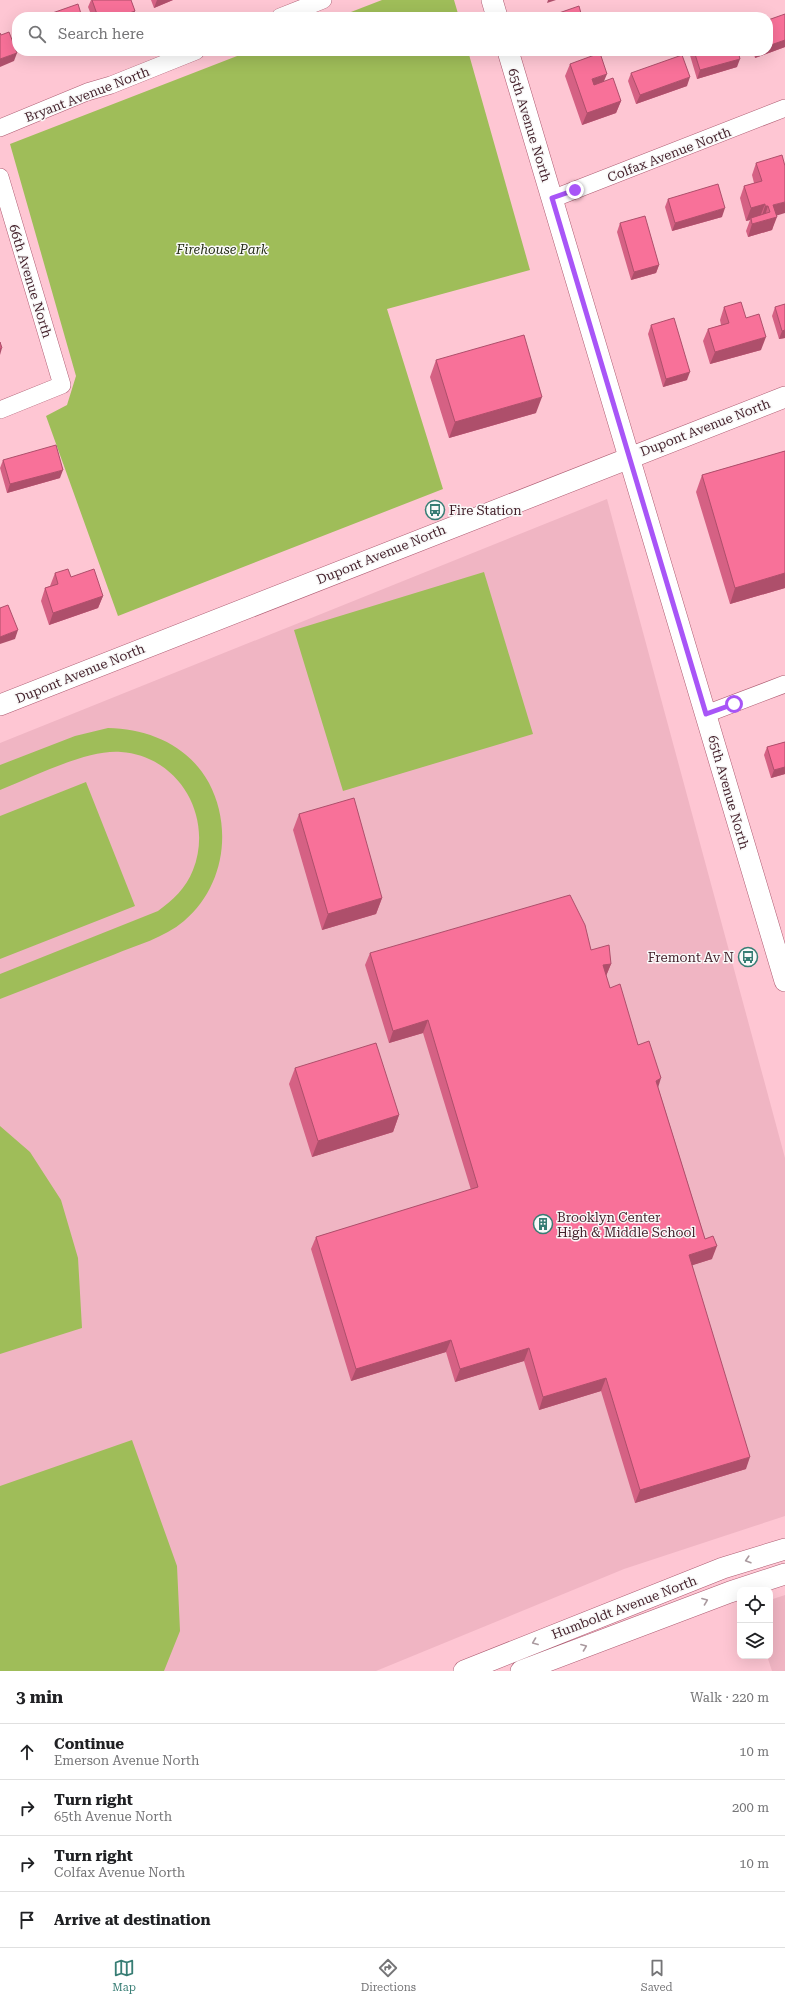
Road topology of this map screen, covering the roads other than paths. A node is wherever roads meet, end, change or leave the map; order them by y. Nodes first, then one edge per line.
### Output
1 (323, 0) edge
2 (492, 0) edge
3 (293, 12) edge
4 (496, 12) edge
5 (184, 56) edge
6 (509, 56) edge
7 (785, 108) edge
8 (0, 128) edge
9 (0, 177) edge
10 (552, 198) junction
11 (785, 397) edge
12 (0, 410) edge
13 (630, 456) junction
14 (785, 684) edge
15 (0, 705) edge
16 (706, 714) junction
17 (784, 976) edge
18 (785, 1549) edge
19 (785, 1574) edge
20 (464, 1671) edge
21 (521, 1671) edge

1 - 3 street
2 - 4 street
5 - 8 street, Bryant Avenue North
6 - 10 street, 65th Avenue North
7 - 10 street, Colfax Avenue North
9 - 12 street, 66th Avenue North
10 - 13 street, 65th Avenue North
11 - 13 street, Dupont Avenue North
13 - 15 street, Dupont Avenue North
13 - 16 street, 65th Avenue North
14 - 16 street
16 - 17 street, 65th Avenue North
18 -> 20 street, Humboldt Avenue North
21 -> 19 street, Humboldt Avenue North

